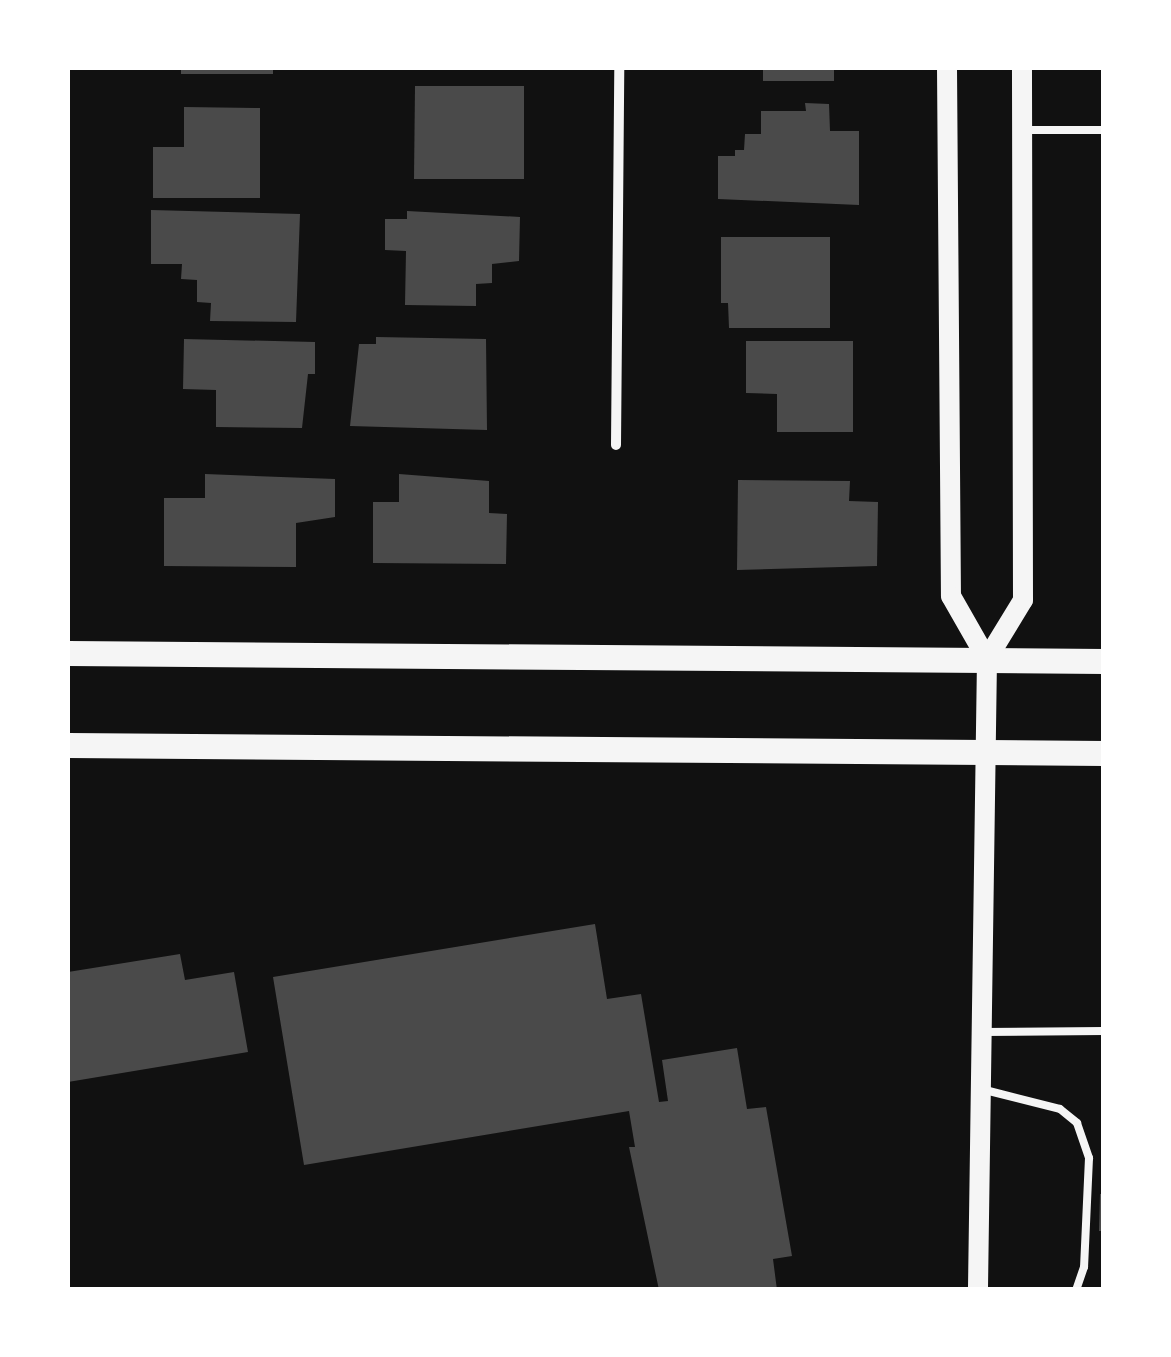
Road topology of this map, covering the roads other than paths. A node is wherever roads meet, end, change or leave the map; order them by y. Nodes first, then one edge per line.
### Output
1 (619, 68) edge
2 (947, 68) edge
3 (1022, 68) edge
4 (1022, 130) junction
5 (1104, 130) edge
6 (616, 445) dead end
7 (68, 653) edge
8 (987, 660) junction
9 (1104, 660) edge
10 (68, 745) edge
11 (986, 751) junction
12 (1104, 753) edge
13 (1104, 1031) edge
14 (982, 1032) junction
15 (981, 1089) junction
16 (978, 1290) edge
17 (1076, 1290) edge

1 - 6 street
2 - 8 main road
3 - 4 main road
4 - 5 lane
4 - 8 main road
7 - 8 main road
8 - 9 main road
8 - 11 main road
10 - 11 main road
11 - 12 main road
11 - 14 main road
13 - 14 lane
14 - 15 main road
15 - 16 main road
15 - 17 lane

